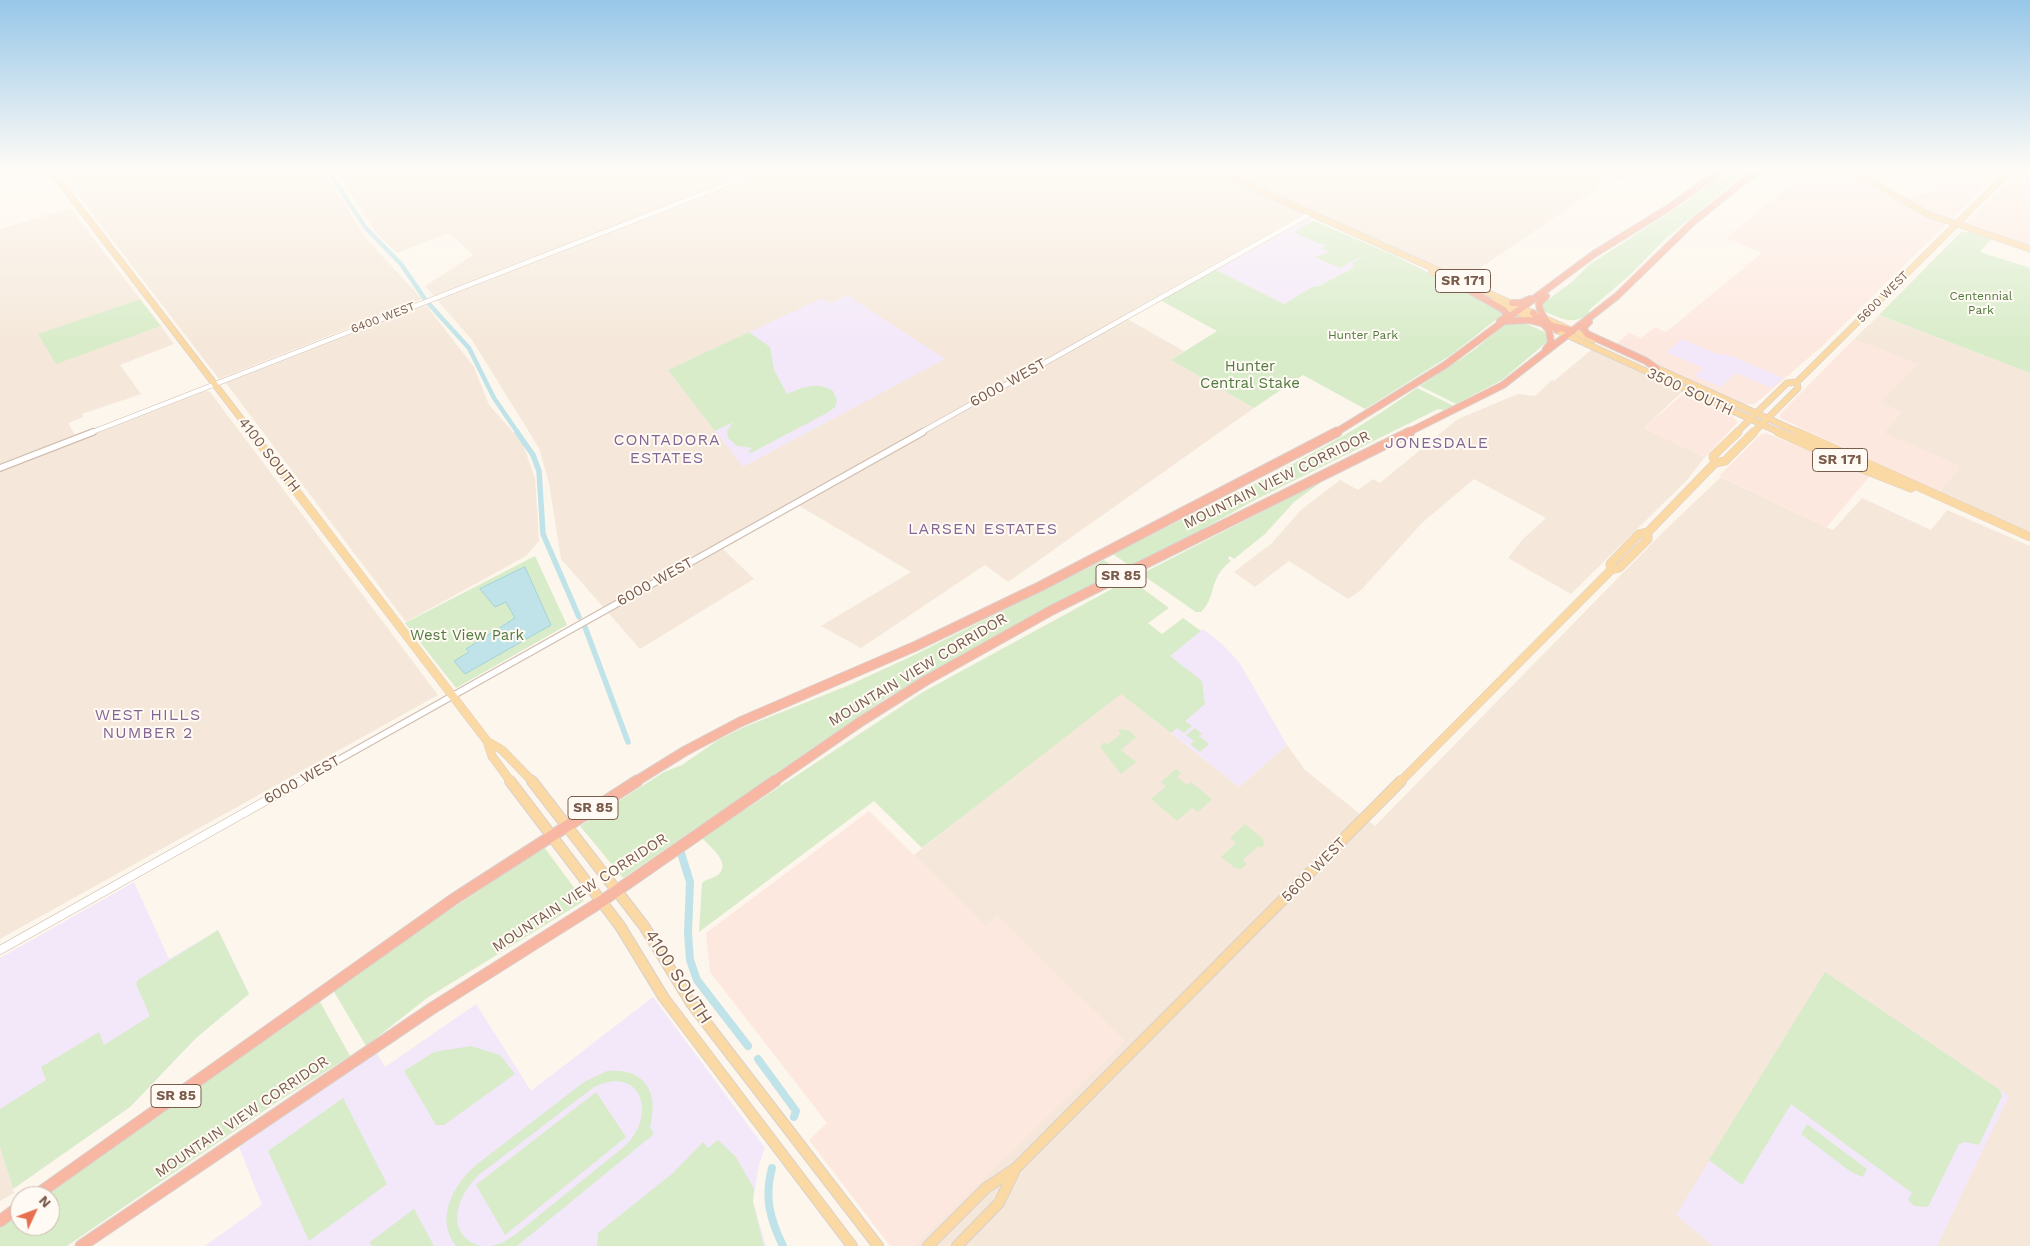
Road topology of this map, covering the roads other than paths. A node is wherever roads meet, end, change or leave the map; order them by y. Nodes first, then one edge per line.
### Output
1 (94, 227) edge
2 (619, 227) edge
3 (1287, 227) edge
4 (1339, 227) edge
5 (1639, 227) edge
6 (1688, 227) edge
7 (1952, 227) edge
8 (1964, 227) edge
9 (2030, 249) edge
10 (1414, 261) junction
11 (1583, 262) junction
12 (1574, 270) junction
13 (1469, 290) junction
14 (1617, 296) junction
15 (1512, 303) junction
16 (1520, 310) junction
17 (1533, 313) joint
18 (1585, 321) junction
19 (1504, 322) junction
20 (1545, 322) junction
21 (1557, 330) joint
22 (1573, 335) junction
23 (1470, 348) junction
24 (1657, 369) junction
25 (1522, 372) junction
26 (1512, 379) junction
27 (1797, 382) junction
28 (215, 384) junction
29 (1756, 413) junction
30 (1767, 418) junction
31 (1750, 419) junction
32 (1761, 424) junction
33 (1715, 463) junction
34 (0, 468) edge
35 (1972, 511) junction
36 (2030, 537) edge
37 (453, 696) junction
38 (487, 741) junction
39 (566, 825) junction
40 (550, 835) junction
41 (688, 841) joint
42 (617, 890) junction
43 (602, 901) junction
44 (0, 950) edge
45 (317, 995) joint
46 (1016, 1168) junction
47 (49, 1186) edge
48 (81, 1246) edge
49 (852, 1246) edge
50 (878, 1246) edge
51 (928, 1246) edge
52 (957, 1246) edge

1 - 28 main road, 4100 SOUTH
2 - 28 street, 6400 WEST
3 - 37 street, 6000 WEST
4 - 10 main road, SR 171
5 - 11 highway, MOUNTAIN VIEW CORRIDOR / SR 85
6 - 14 highway, MOUNTAIN VIEW CORRIDOR / SR 85
7 - 27 main road, 5600 WEST
8 - 9 main road
10 - 13 main road, SR 171
10 - 15 main road, SR 171
11 - 12 highway, MOUNTAIN VIEW CORRIDOR / SR 85
11 - 15 highway
12 - 16 highway, MOUNTAIN VIEW CORRIDOR / SR 85
12 - 20 highway
13 - 16 main road, SR 171
13 - 23 highway
14 - 18 highway, MOUNTAIN VIEW CORRIDOR / SR 85
14 - 24 highway
15 - 16 main road, SR 171
16 - 17 main road, SR 171
16 - 19 highway, MOUNTAIN VIEW CORRIDOR / SR 85
16 - 20 highway
17 - 20 highway
18 - 20 highway
18 - 22 highway, MOUNTAIN VIEW CORRIDOR / SR 85
19 - 20 highway
19 - 23 highway, MOUNTAIN VIEW CORRIDOR / SR 85
20 - 21 highway
20 - 22 highway
20 - 25 highway
21 - 22 main road, 3500 SOUTH / SR 171
22 - 24 main road, 3500 SOUTH / SR 171
22 - 25 highway, MOUNTAIN VIEW CORRIDOR / SR 85
22 - 26 highway
22 - 31 main road, 3500 SOUTH / SR 171
23 - 39 highway, MOUNTAIN VIEW CORRIDOR / SR 85
24 - 29 main road, 3500 SOUTH / SR 171
25 - 26 highway, MOUNTAIN VIEW CORRIDOR / SR 85
26 - 41 highway, MOUNTAIN VIEW CORRIDOR / SR 85
27 - 29 main road, 5600 WEST
27 - 30 main road, 5600 WEST
28 - 34 street, 6400 WEST
28 - 37 main road, 4100 SOUTH
29 - 30 main road, 3500 SOUTH / SR 171
29 - 31 main road, 5600 WEST
30 - 32 main road, 5600 WEST
30 - 35 main road, 3500 SOUTH / SR 171
31 - 32 main road, 3500 SOUTH / SR 171
31 - 33 main road, 5600 WEST
32 - 33 main road, 5600 WEST
32 - 35 main road, 3500 SOUTH / SR 171
33 - 46 main road, 5600 WEST
35 - 36 main road, 3500 SOUTH / SR 171
37 - 38 main road, 4100 SOUTH
37 - 44 street, 6000 WEST
38 - 39 main road, 4100 SOUTH
38 - 40 main road, 4100 SOUTH
39 - 40 highway, MOUNTAIN VIEW CORRIDOR / SR 85
39 - 42 main road, 4100 SOUTH
40 - 43 main road, 4100 SOUTH
40 - 45 highway, MOUNTAIN VIEW CORRIDOR / SR 85
41 - 42 highway, MOUNTAIN VIEW CORRIDOR / SR 85
42 - 43 highway, MOUNTAIN VIEW CORRIDOR / SR 85
42 - 50 main road, 4100 SOUTH
43 - 48 highway, MOUNTAIN VIEW CORRIDOR / SR 85
43 - 49 main road, 4100 SOUTH
45 - 47 highway, MOUNTAIN VIEW CORRIDOR / SR 85
46 - 51 main road, 5600 WEST
46 - 52 main road, 5600 WEST

